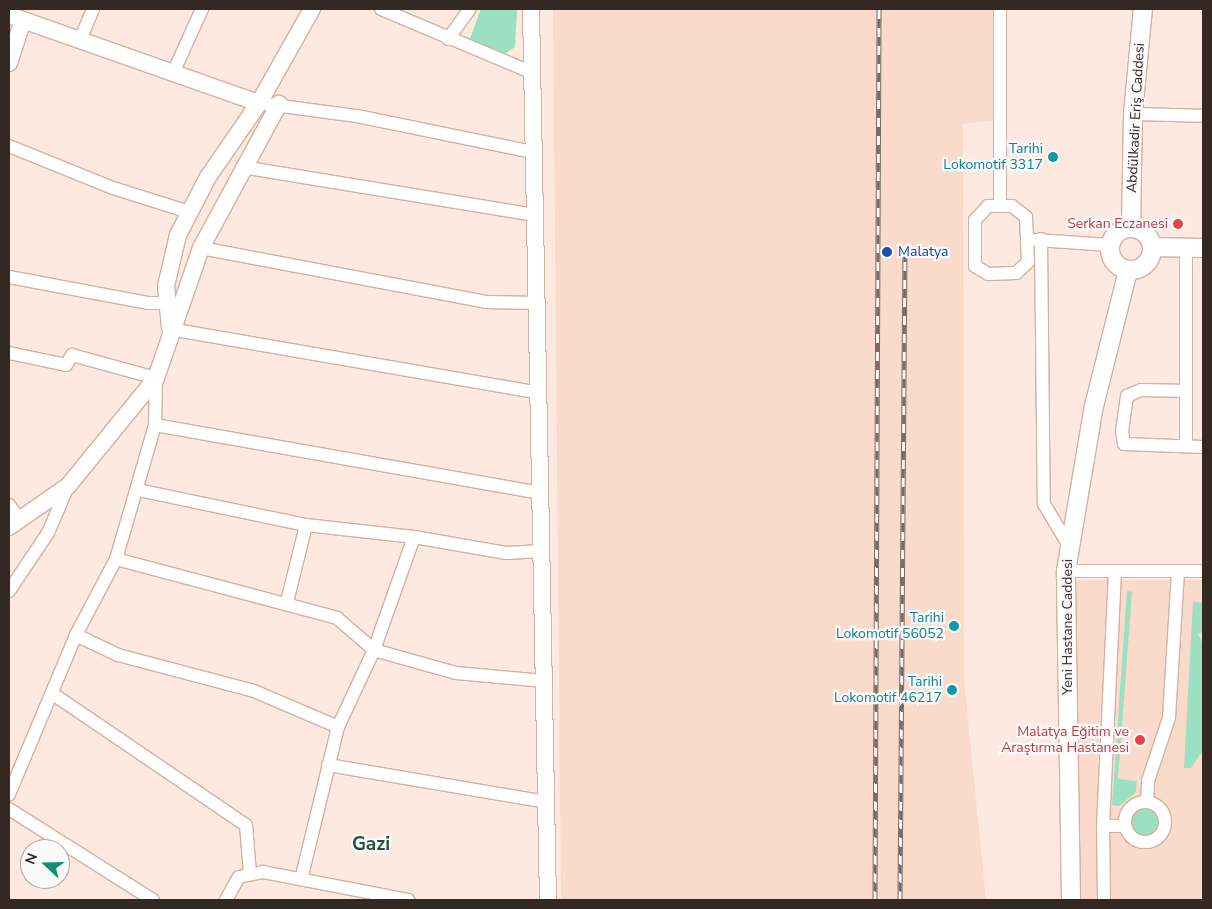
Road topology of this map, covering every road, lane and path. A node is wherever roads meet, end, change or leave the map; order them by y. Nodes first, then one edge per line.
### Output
1 (93, 9) edge
2 (202, 9) edge
3 (312, 9) edge
4 (382, 9) edge
5 (470, 9) edge
6 (531, 9) edge
7 (1000, 9) edge
8 (1143, 9) edge
9 (16, 18) edge
10 (448, 39) junction
11 (80, 40) junction
12 (9, 63) edge
13 (530, 72) junction
14 (173, 73) junction
15 (259, 103) junction
16 (279, 104) junction
17 (1133, 114) junction
18 (1203, 116) edge
19 (9, 146) edge
20 (533, 152) junction
21 (242, 167) junction
22 (1000, 206) junction
23 (189, 212) junction
24 (535, 215) junction
25 (1131, 228) junction
26 (1027, 240) junction
27 (1041, 240) junction
28 (1110, 245) junction
29 (1152, 247) junction
30 (201, 248) junction
31 (1195, 248) edge
32 (1128, 270) junction
33 (9, 276) edge
34 (168, 303) junction
35 (539, 303) junction
36 (170, 329) junction
37 (9, 353) edge
38 (156, 378) junction
39 (1186, 391) junction
40 (540, 393) junction
41 (155, 425) junction
42 (1186, 444) junction
43 (1203, 447) edge
44 (68, 486) junction
45 (138, 490) junction
46 (542, 493) junction
47 (9, 505) edge
48 (15, 523) edge
49 (306, 525) junction
50 (414, 537) junction
51 (1068, 544) junction
52 (542, 551) junction
53 (116, 559) junction
54 (1066, 571) junction
55 (1115, 571) junction
56 (1203, 571) edge
57 (1178, 572) junction
58 (9, 591) edge
59 (287, 602) junction
60 (76, 635) junction
61 (374, 650) junction
62 (544, 681) junction
63 (53, 694) junction
64 (338, 727) junction
65 (328, 765) junction
66 (9, 794) edge
67 (546, 802) junction
68 (1147, 802) junction
69 (9, 809) edge
70 (1103, 826) junction
71 (1125, 826) junction
72 (250, 874) junction
73 (301, 880) junction
74 (388, 898) edge
75 (153, 900) edge
76 (226, 900) edge
77 (408, 900) edge
78 (548, 900) edge
79 (1070, 900) edge
80 (1104, 900) edge

1 - 11 street
2 - 14 street
3 - 15 street
4 - 10 street
5 - 10 street
6 - 13 street
7 - 22 street
8 - 17 main road, Abdülkadir Eriş Caddesi
9 - 11 street
9 - 12 street
10 - 13 street
11 - 14 street
13 - 20 street
14 - 15 street
15 - 16 street
15 - 23 street
16 - 20 street
16 - 21 street
17 - 18 street
17 - 25 main road, Abdülkadir Eriş Caddesi
19 - 23 street
20 - 24 street
21 - 24 street
21 - 30 street
22 - 26 street
22 - 26 street
23 - 34 street
24 - 35 street
25 - 28 main road
25 - 29 main road
26 - 27 street
27 - 28 street
27 - 51 street
28 - 32 main road
29 - 31 main road
29 - 32 main road
30 - 35 street
30 - 36 street
31 - 39 street
32 - 51 main road, Yeni Hastane Caddesi
33 - 34 street
34 - 36 street
35 - 40 street
36 - 38 street
36 - 40 street
37 - 38 street
38 - 41 street
38 - 44 street
39 - 42 street
39 - 42 street
40 - 46 street
41 - 45 street
41 - 46 street
42 - 43 street
44 - 48 street
44 - 58 street
45 - 49 street
45 - 53 street
46 - 52 street
47 - 48 street
49 - 50 street
49 - 59 street
50 - 52 street
50 - 61 street
51 - 54 main road, Yeni Hastane Caddesi
52 - 62 street
53 - 59 street
53 - 60 street
54 - 55 street
54 - 79 main road, Yeni Hastane Caddesi
55 - 57 street
55 - 70 street
56 - 57 street
57 - 68 street
59 - 61 street
60 - 63 street
60 - 64 street
61 - 62 street
61 - 64 street
62 - 67 street
63 - 66 street
63 - 72 street
64 - 65 street
65 - 67 street
65 - 73 street
67 - 78 street
68 - 71 street
68 - 71 street
69 - 75 street
70 - 71 street
70 - 80 street
72 - 73 street
72 - 76 street
73 - 74 street
74 - 77 street

